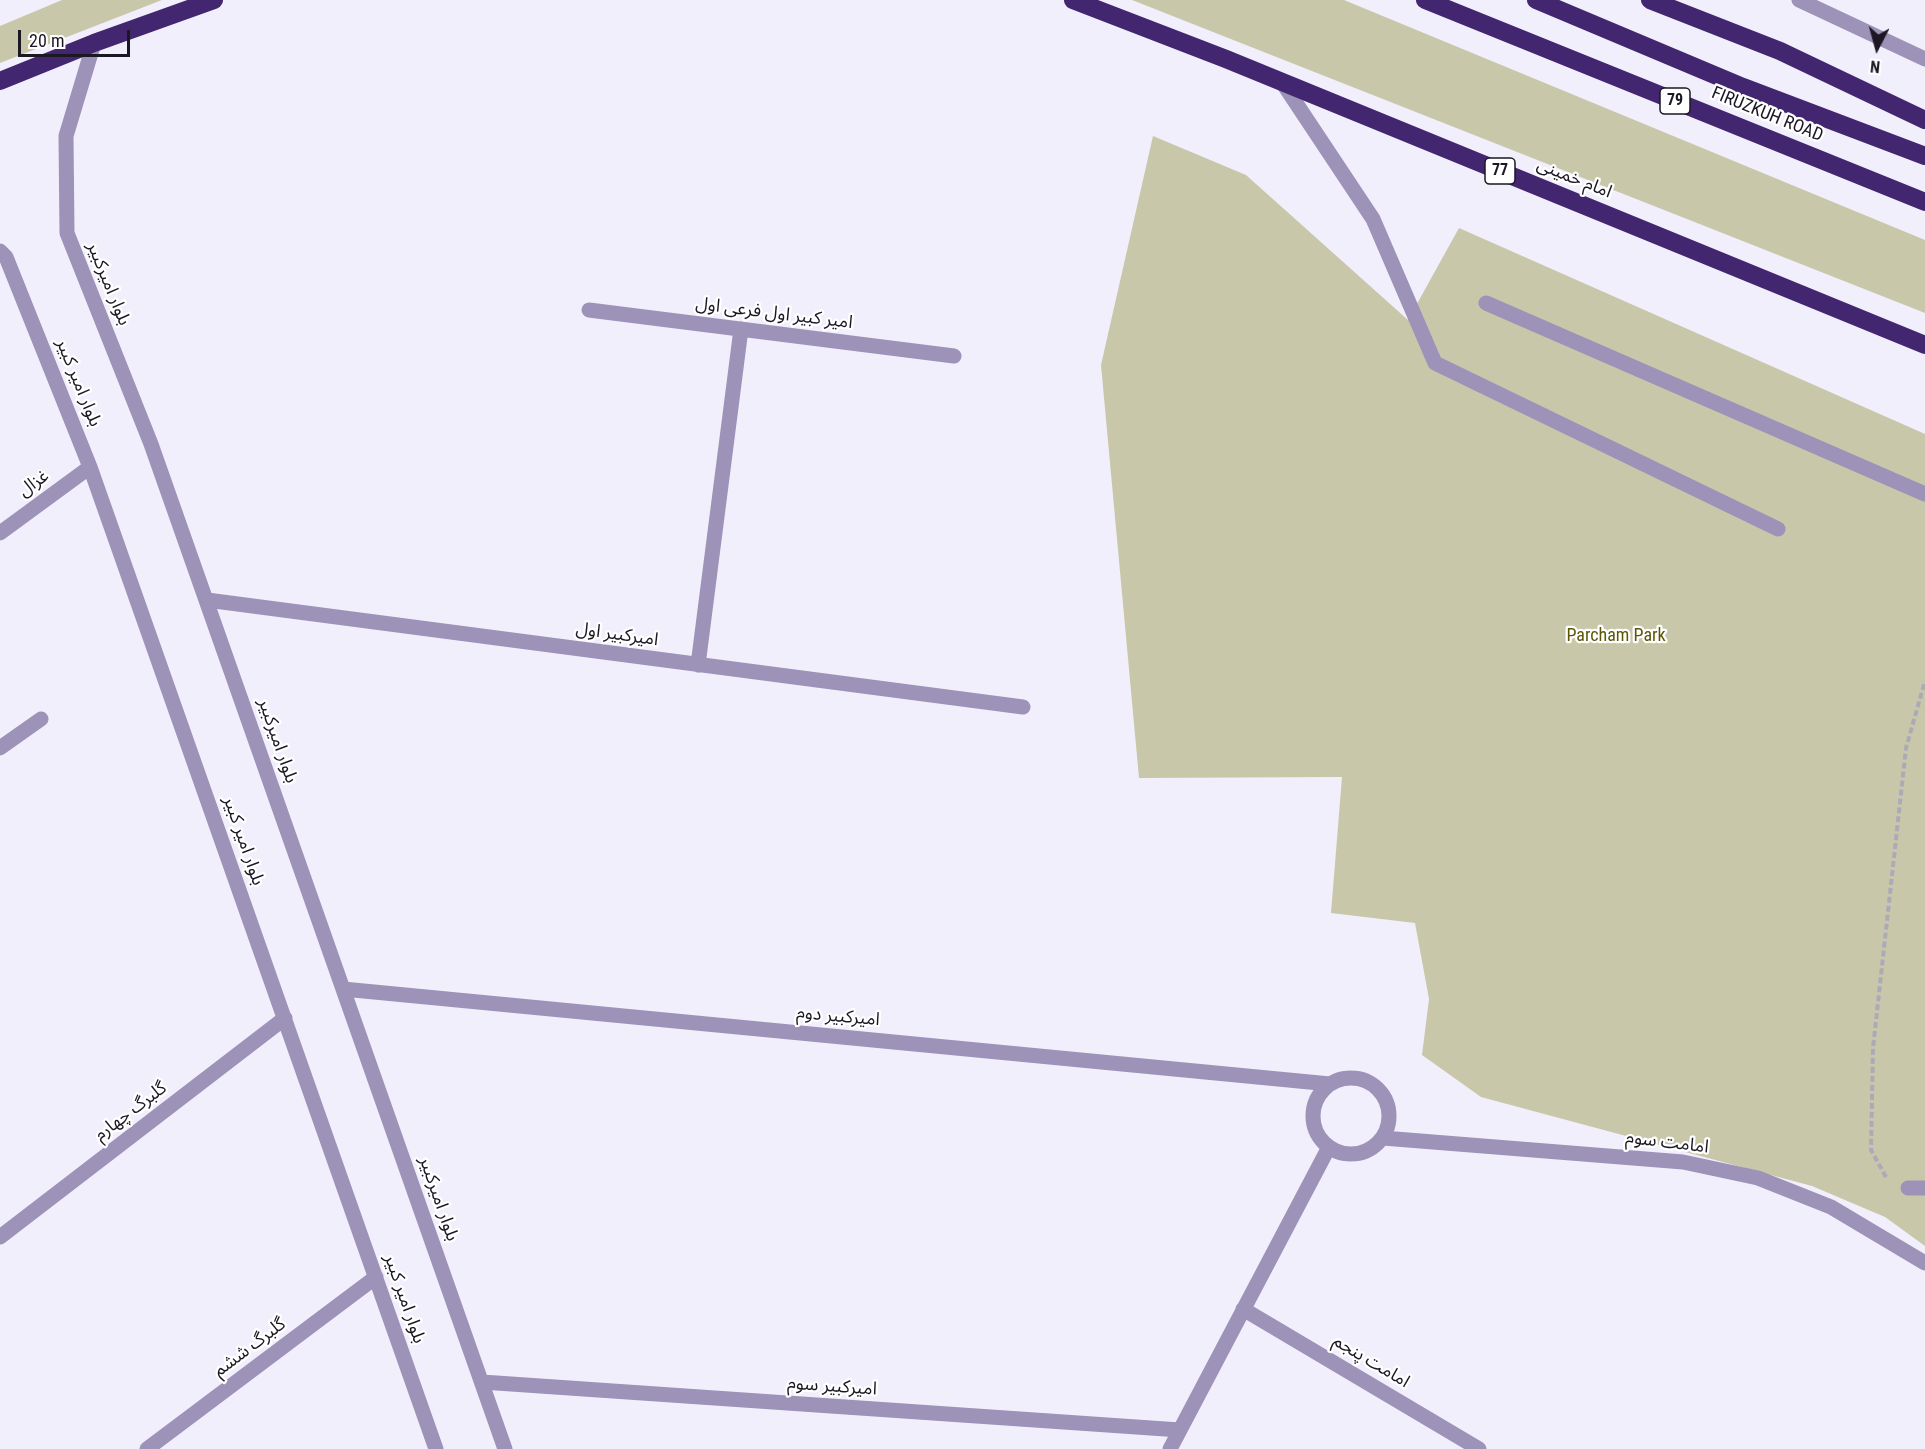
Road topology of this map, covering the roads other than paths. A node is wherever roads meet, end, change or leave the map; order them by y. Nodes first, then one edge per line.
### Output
1 (214, 0) edge
2 (1073, 0) edge
3 (1425, 0) edge
4 (1536, 0) edge
5 (1650, 0) edge
6 (1799, 0) edge
7 (94, 43) junction
8 (1925, 59) edge
9 (0, 81) edge
10 (1282, 82) junction
11 (1925, 120) edge
12 (1925, 156) edge
13 (1925, 202) edge
14 (0, 251) edge
15 (1486, 303) dead end
16 (589, 310) dead end
17 (741, 329) junction
18 (1925, 345) edge
19 (954, 356) dead end
20 (90, 467) junction
21 (1925, 494) edge
22 (1778, 529) dead end
23 (0, 532) edge
24 (207, 600) junction
25 (698, 665) junction
26 (1023, 707) dead end
27 (41, 719) dead end
28 (0, 748) edge
29 (343, 989) junction
30 (285, 1018) junction
31 (1330, 1084) junction
32 (1383, 1138) junction
33 (1329, 1147) junction
34 (1908, 1188) road end
35 (1925, 1188) edge
36 (0, 1237) edge
37 (1925, 1263) edge
38 (376, 1277) junction
39 (1243, 1309) junction
40 (482, 1382) junction
41 (1180, 1430) junction
42 (147, 1449) edge
43 (436, 1449) edge
44 (505, 1449) edge
45 (1170, 1449) edge
46 (1479, 1449) edge

1 - 7 highway
2 - 10 highway, امام خمینی / 77
3 - 13 highway, FIRUZKUH ROAD / 79
4 - 12 highway
5 - 11 highway
6 - 8 street
7 - 9 highway
7 - 24 street, بلوار امیرکبیر
10 - 18 highway, امام خمینی / 77
10 - 22 street
14 - 20 street, بلوار امیر کبیر
15 - 21 street
16 - 17 street, امیر کبیر اول فرعی اول
17 - 19 street, امیر کبیر اول فرعی اول
17 - 25 street
20 - 23 street, غزال
20 - 30 street, بلوار امیر کبیر
24 - 25 street, امیرکبیر اول
24 - 29 street, بلوار امیرکبیر
25 - 26 street, امیرکبیر اول
27 - 28 street
29 - 31 street, امیرکبیر دوم
29 - 40 street, بلوار امیرکبیر
30 - 36 street, گلبرگ چهارم
30 - 38 street, بلوار امیر کبیر
31 - 32 street
31 - 33 street
32 - 33 street
32 - 37 street, امامت سوم
33 - 39 street
34 - 35 street
38 - 42 street, گلبرگ ششم
38 - 43 street, بلوار امیر کبیر
39 - 41 street
39 - 46 street, امامت پنجم
40 - 41 street, امیرکبیر سوم
40 - 44 street, بلوار امیرکبیر
41 - 45 street

